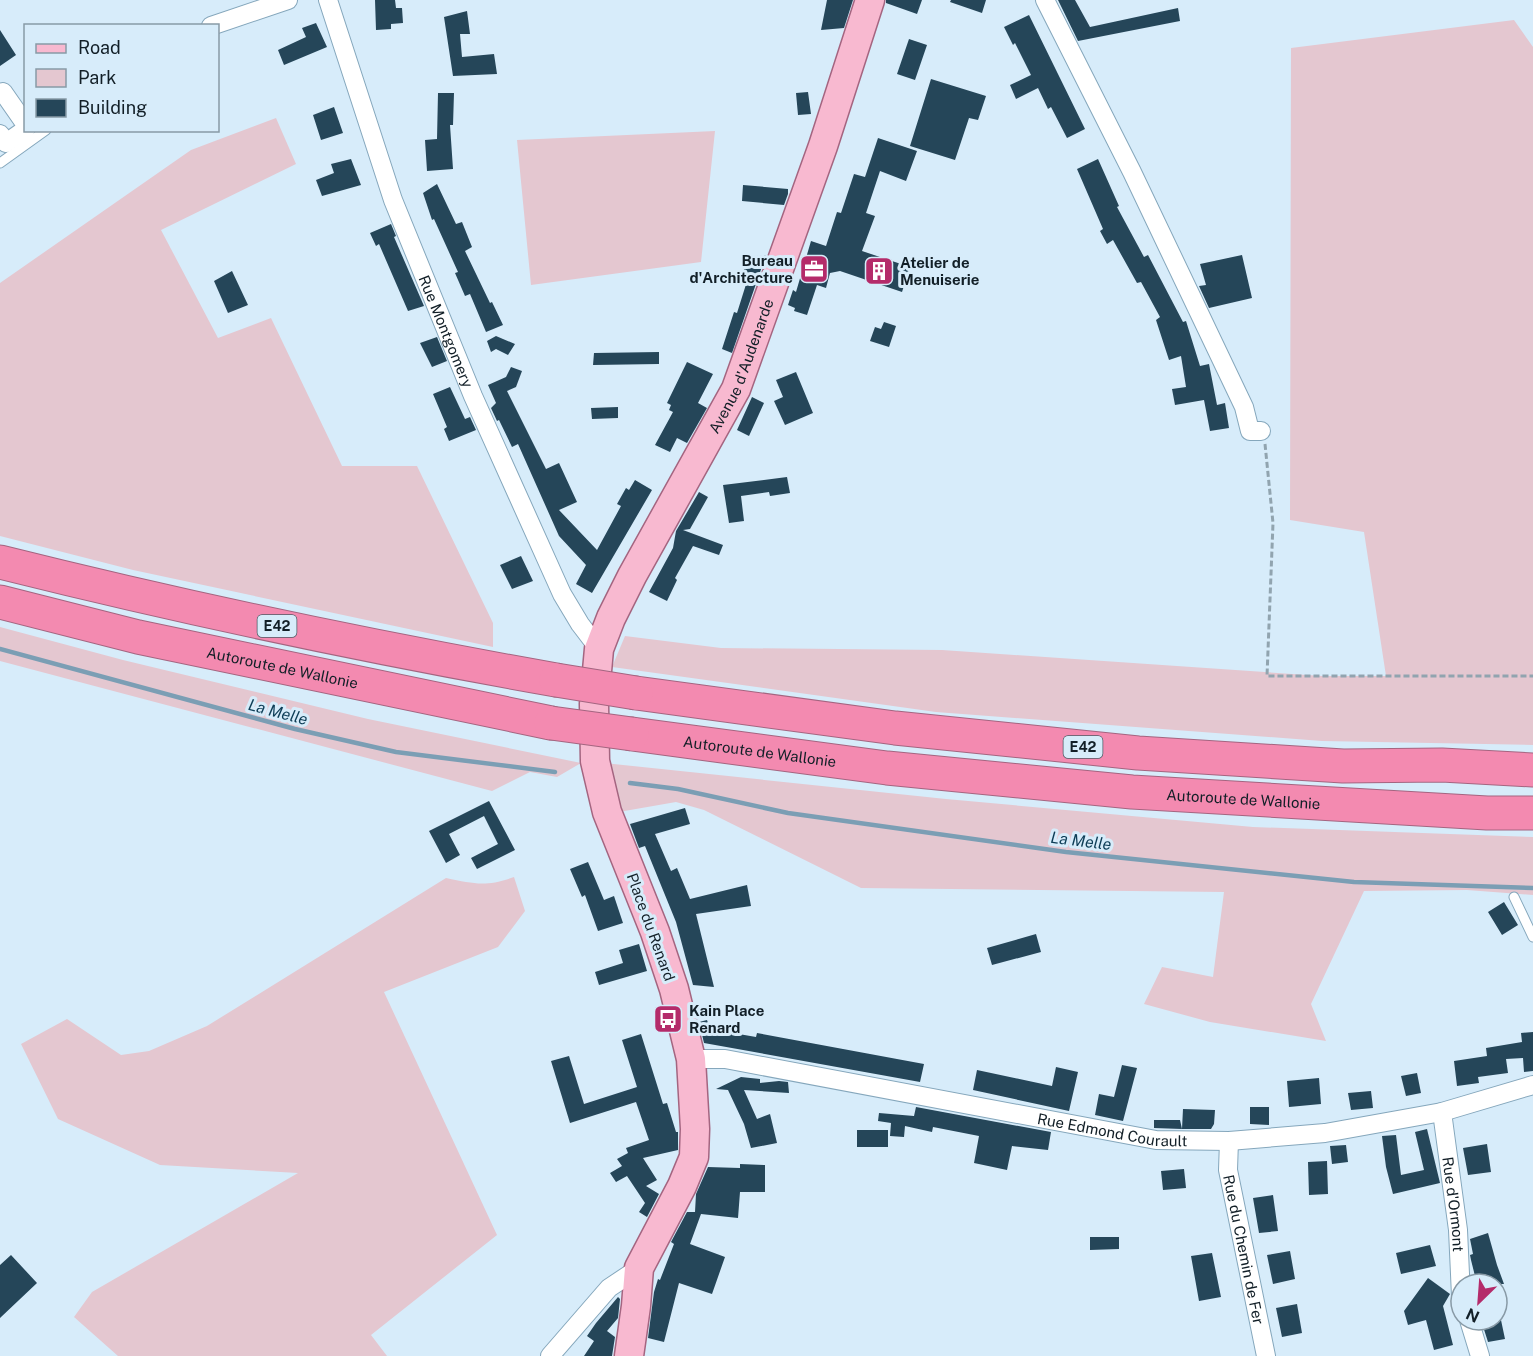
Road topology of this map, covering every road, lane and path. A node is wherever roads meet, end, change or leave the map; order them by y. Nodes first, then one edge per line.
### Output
1 (286, 0) edge
2 (328, 0) edge
3 (870, 0) edge
4 (1045, 0) edge
5 (217, 24) edge
6 (0, 94) edge
7 (24, 124) edge
8 (24, 129) edge
9 (43, 132) edge
10 (0, 134) edge
11 (0, 163) edge
12 (1261, 430) joint
13 (0, 562) edge
14 (0, 602) edge
15 (599, 649) junction
16 (1533, 676) edge
17 (1533, 770) edge
18 (1533, 813) edge
19 (1514, 897) dead end
20 (1533, 937) edge
21 (691, 1059) junction
22 (1533, 1085) edge
23 (1442, 1112) junction
24 (1229, 1141) junction
25 (639, 1268) junction
26 (1460, 1272) edge
27 (1473, 1332) edge
28 (550, 1356) edge
29 (629, 1356) edge
30 (1266, 1356) edge
31 (1480, 1356) edge

1 - 5 street
2 - 15 street, Rue Montgomery
3 - 15 main road, Avenue d'Audenarde
4 - 12 street
6 - 7 street
8 - 10 street
9 - 11 lane
12 - 16 path
13 - 17 highway, E42, bridge
14 - 18 highway, Autoroute de Wallonie, bridge
15 - 21 main road, Place du Renard
19 - 20 lane
21 - 24 street, Rue Edmond Courault
21 - 25 main road, Place du Renard
22 - 23 street, Rue Edmond Courault
23 - 24 street, Rue Edmond Courault
23 - 26 street, Rue d'Ormont
24 - 30 street, Rue du Chemin de Fer
25 - 28 street
25 - 29 main road
27 - 31 street

